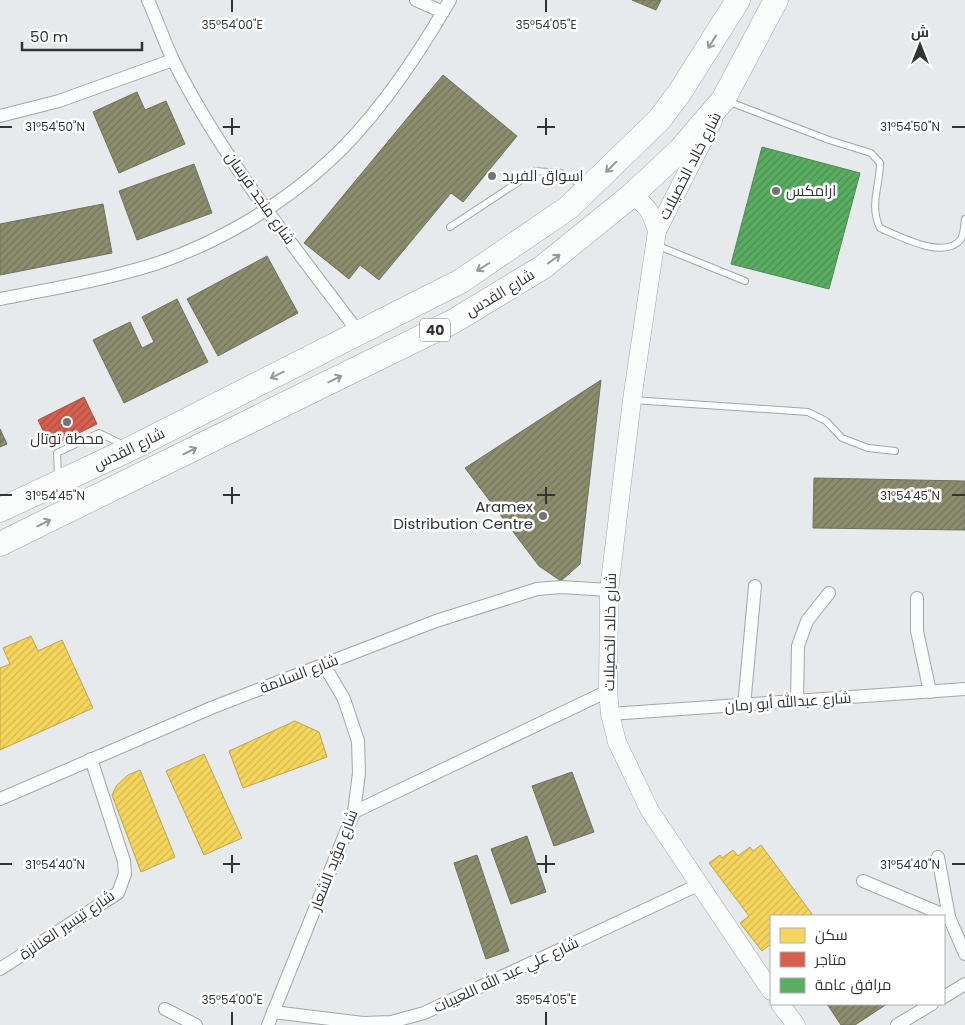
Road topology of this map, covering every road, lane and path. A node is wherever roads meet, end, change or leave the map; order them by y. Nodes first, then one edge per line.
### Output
1 (148, 0) edge
2 (416, 0) edge
3 (450, 0) edge
4 (738, 0) edge
5 (776, 0) edge
6 (443, 12) junction
7 (173, 60) junction
8 (723, 100) junction
9 (0, 116) edge
10 (589, 189) junction
11 (632, 196) junction
12 (267, 210) junction
13 (965, 220) edge
14 (450, 226) dead end
15 (656, 238) junction
16 (744, 281) dead end
17 (0, 299) edge
18 (359, 333) junction
19 (632, 400) junction
20 (895, 451) dead end
21 (0, 510) edge
22 (0, 544) edge
23 (755, 586) dead end
24 (609, 590) junction
25 (829, 593) dead end
26 (917, 598) dead end
27 (324, 665) junction
28 (965, 689) edge
29 (608, 691) junction
30 (930, 692) junction
31 (797, 702) junction
32 (744, 706) junction
33 (610, 714) junction
34 (90, 759) junction
35 (0, 799) edge
36 (354, 812) junction
37 (938, 857) dead end
38 (863, 881) dead end
39 (698, 885) junction
40 (944, 915) edge
41 (945, 915) edge
42 (949, 917) junction
43 (965, 954) edge
44 (0, 969) edge
45 (965, 984) edge
46 (770, 990) edge
47 (945, 996) edge
48 (781, 1005) edge
49 (930, 1005) edge
50 (165, 1009) dead end
51 (273, 1012) junction
52 (196, 1025) edge
53 (268, 1025) edge
54 (796, 1025) edge
55 (897, 1025) edge

1 - 7 street, شارع منجد فرسان
2 - 6 street
3 - 6 street
4 -> 10 highway, شارع القدس / 40
5 - 8 highway, شارع القدس / 40
6 - 12 street
7 - 9 street
7 - 12 street, شارع منجد فرسان
8 - 11 highway, شارع القدس / 40
8 - 13 lane
8 - 15 street, شارع خالد الخصيلات
10 - 14 lane
10 -> 18 highway, شارع القدس / 40
11 - 15 street, شارع خالد الخصيلات
22 -> 11 highway, شارع القدس / 40
12 - 17 street
12 - 18 street, شارع منجد فرسان
15 - 16 lane
15 - 19 street, شارع خالد الخصيلات
18 -> 21 highway, شارع القدس / 40
19 - 20 lane
19 - 24 street, شارع خالد الخصيلات
23 - 32 street
24 - 27 street, شارع السلامة
24 - 29 street, شارع خالد الخصيلات
25 - 31 street
26 - 30 street
27 - 34 street, شارع السلامة
27 - 36 street, شارع مؤيد الشعار
28 - 30 street, شارع عبدالله أبو رمان
29 - 33 street, شارع خالد الخصيلات
29 - 36 street
30 - 31 street, شارع عبدالله أبو رمان
31 - 32 street, شارع عبدالله أبو رمان
32 - 33 street, شارع عبدالله أبو رمان
33 - 39 street, شارع خالد الخصيلات
34 - 35 street, شارع السلامة
34 - 44 street, شارع تيسير العنانزة
36 - 51 street, شارع مؤيد الشعار
37 - 42 street
38 - 40 street
39 - 46 street, شارع خالد الخصيلات
39 - 51 street, شارع علي عبد الله اللعيبات
41 - 42 street
42 - 43 street
45 - 47 street
48 - 54 street
49 - 55 street
50 - 52 street
51 - 53 street, شارع مؤيد الشعار

